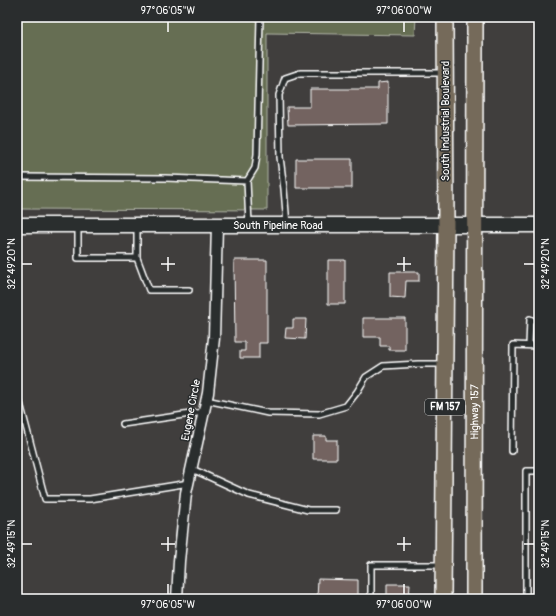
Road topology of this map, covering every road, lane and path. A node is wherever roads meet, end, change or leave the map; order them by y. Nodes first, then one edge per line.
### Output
1 (260, 17) edge
2 (445, 17) edge
3 (475, 17) edge
4 (445, 73) junction
5 (17, 177) edge
6 (247, 181) junction
7 (17, 225) edge
8 (78, 225) junction
9 (137, 225) junction
10 (217, 225) junction
11 (249, 225) junction
12 (287, 225) junction
13 (446, 225) junction
14 (474, 225) junction
15 (539, 225) edge
16 (137, 258) junction
17 (188, 290) dead end
18 (539, 324) edge
19 (529, 345) junction
20 (539, 346) edge
21 (445, 364) junction
22 (206, 400) junction
23 (20, 403) dead end
24 (204, 412) junction
25 (123, 424) dead end
26 (512, 451) dead end
27 (192, 469) junction
28 (539, 470) edge
29 (188, 483) junction
30 (336, 510) dead end
31 (444, 565) junction
32 (177, 599) edge
33 (371, 599) edge
34 (443, 599) edge
35 (474, 599) edge
36 (526, 599) edge

1 - 6 lane
2 - 4 main road, South Industrial Boulevard / FM 157
3 - 14 main road, FM 157
4 - 12 lane
4 - 13 main road, South Industrial Boulevard / FM 157
5 - 6 lane
6 - 11 lane
7 - 8 street, South Pipeline Road
8 - 9 street, South Pipeline Road
8 - 16 lane
9 - 10 street, South Pipeline Road
9 - 16 lane
10 - 11 street, South Pipeline Road
10 - 22 street, Eugene Circle
11 - 12 street, South Pipeline Road
12 - 13 street, South Pipeline Road
13 - 14 street, South Pipeline Road
13 - 21 main road, FM 157
14 - 15 street, South Pipeline Road
14 - 35 main road, Highway 157 / FM 157
16 - 17 lane
18 - 19 lane
19 - 20 lane
19 - 26 lane
21 - 22 lane
21 - 31 main road, FM 157
22 - 24 street, Eugene Circle
23 - 29 lane
24 - 25 lane
24 - 27 street, Eugene Circle
27 - 29 street, Eugene Circle
27 - 30 lane
28 - 36 lane
29 - 32 street, Eugene Circle
31 - 33 lane
31 - 34 main road, FM 157

